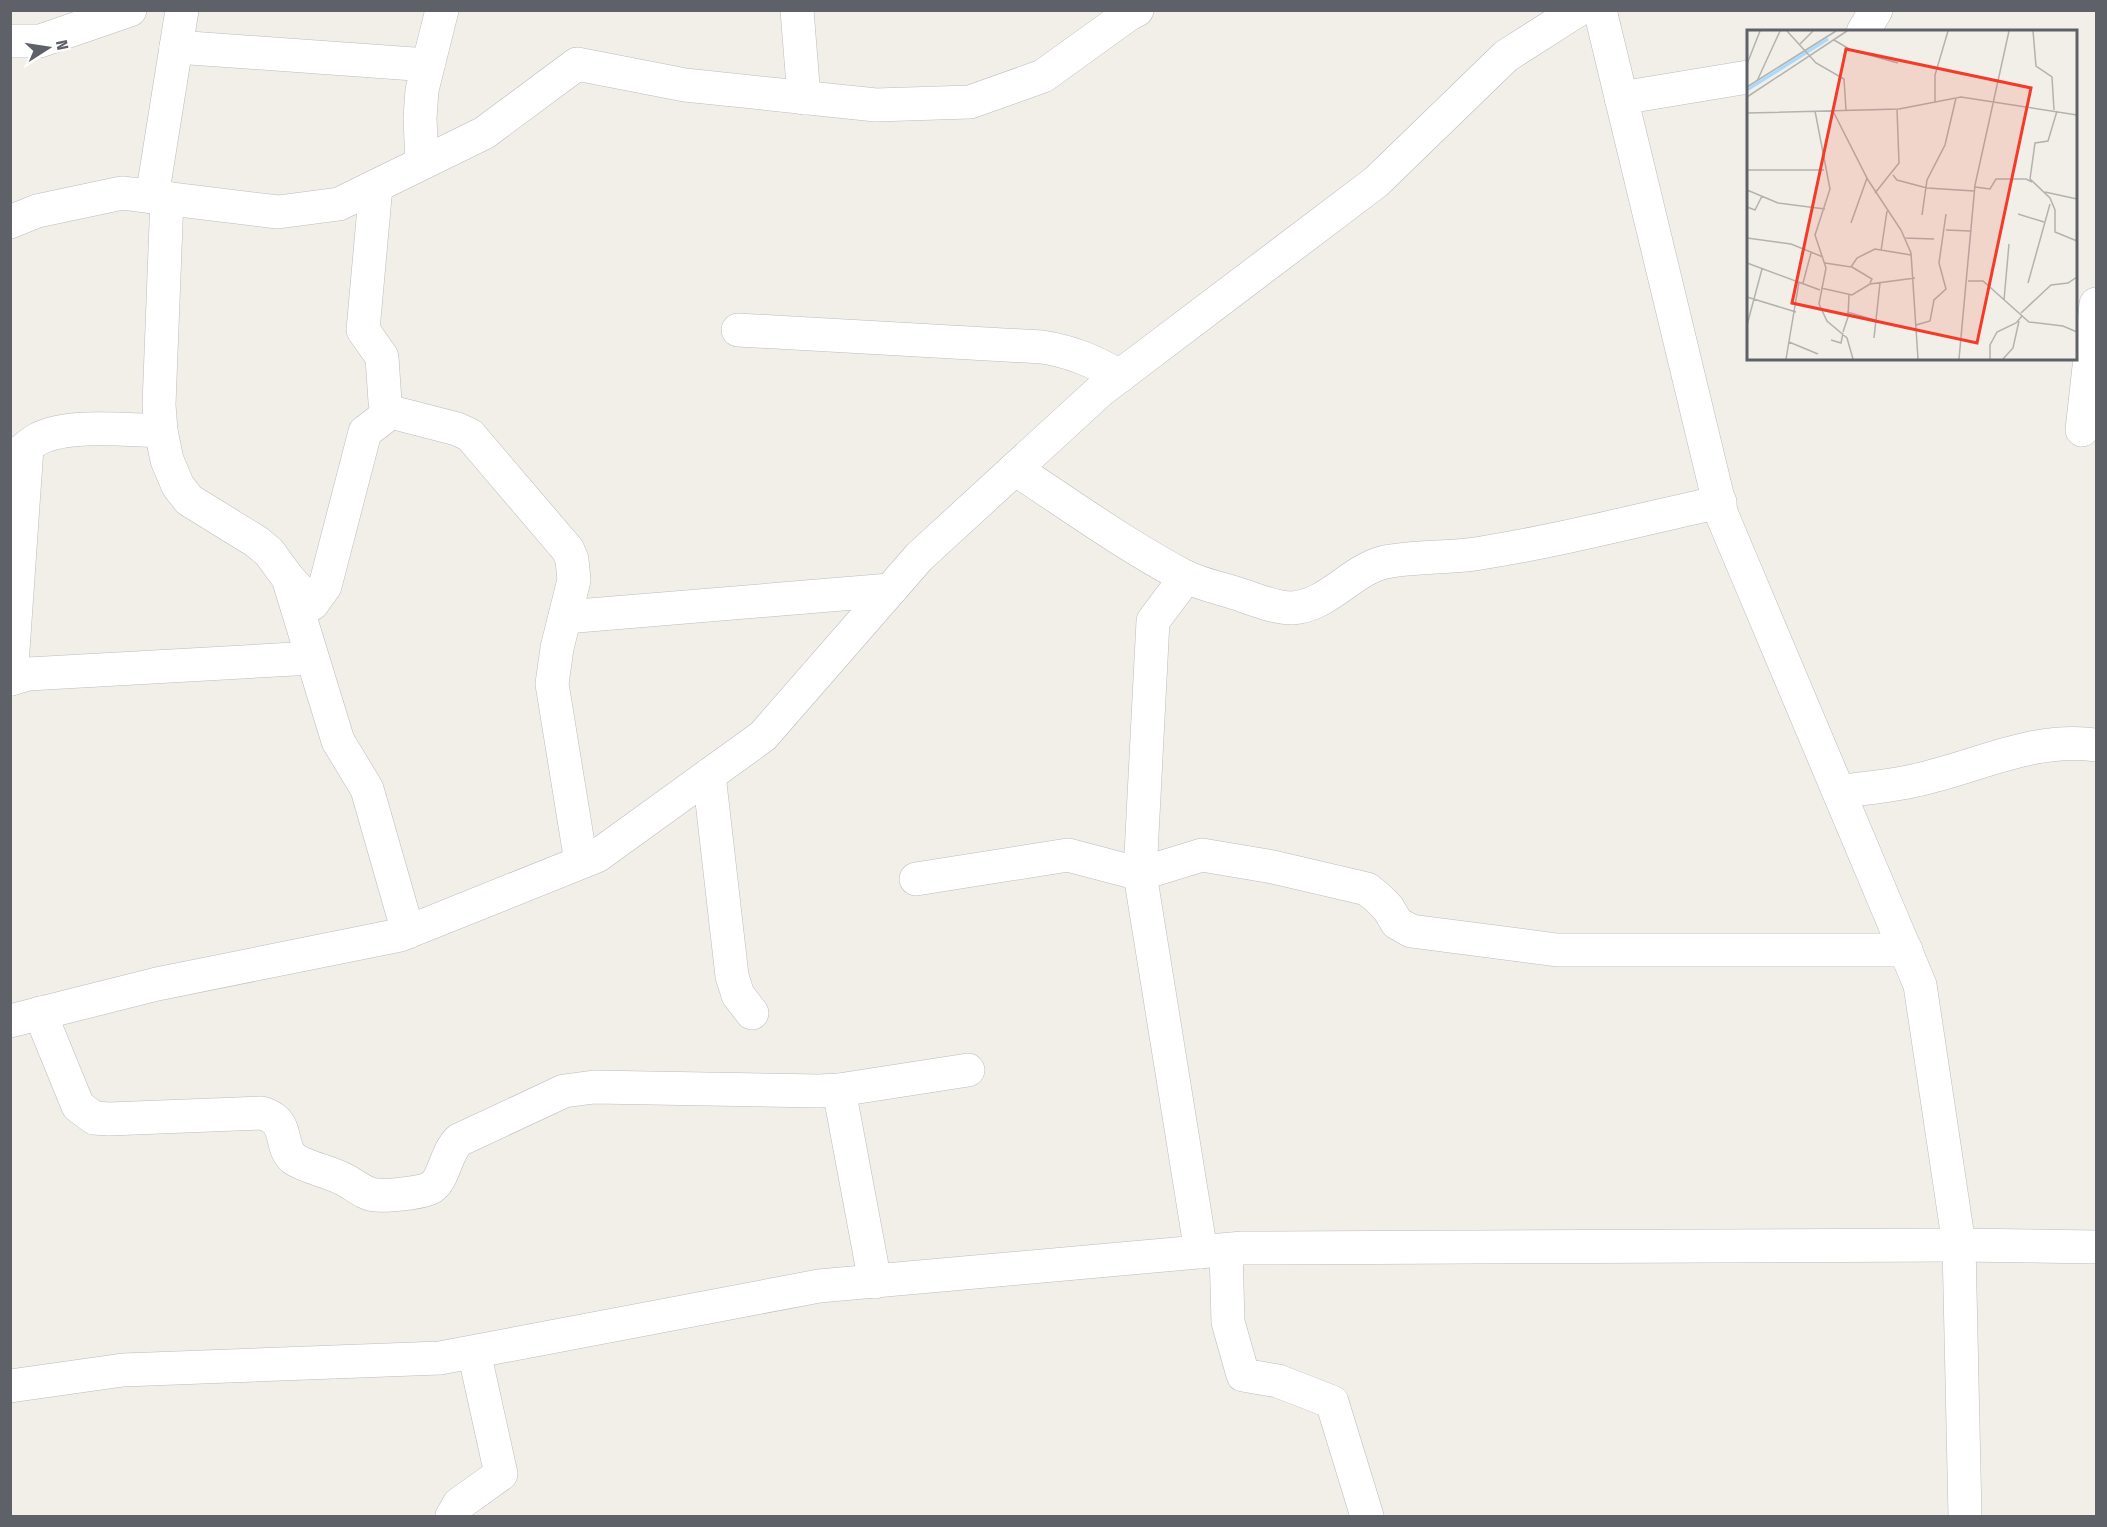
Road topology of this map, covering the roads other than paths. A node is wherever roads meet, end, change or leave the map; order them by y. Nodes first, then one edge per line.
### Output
1 (130, 10) edge
2 (141, 10) edge
3 (442, 10) edge
4 (797, 10) edge
5 (1578, 10) edge
6 (1600, 10) edge
7 (1876, 10) edge
8 (1119, 16) edge
9 (179, 25) edge
10 (1864, 30) edge
11 (10, 41) edge
12 (428, 65) junction
13 (1747, 77) edge
14 (804, 98) junction
15 (1621, 98) junction
16 (422, 163) junction
17 (376, 186) junction
18 (160, 197) junction
19 (10, 222) edge
20 (2097, 304) edge
21 (738, 330) dead end
22 (1120, 376) junction
23 (391, 412) junction
24 (2082, 430) dead end
25 (161, 431) junction
26 (19, 452) edge
27 (1015, 469) junction
28 (1720, 501) junction
29 (1186, 577) junction
30 (288, 578) junction
31 (890, 590) junction
32 (565, 616) junction
33 (312, 658) junction
34 (11, 679) edge
35 (2097, 745) edge
36 (709, 775) junction
37 (1839, 792) junction
38 (581, 862) junction
39 (1140, 874) junction
40 (916, 879) dead end
41 (408, 932) junction
42 (1906, 950) junction
43 (752, 1013) dead end
44 (25, 1017) edge
45 (968, 1070) dead end
46 (838, 1090) junction
47 (1959, 1245) junction
48 (2097, 1247) edge
49 (1214, 1251) junction
50 (875, 1282) junction
51 (474, 1352) junction
52 (10, 1386) edge
53 (452, 1516) edge
54 (1367, 1516) edge
55 (1965, 1516) edge

1 - 11 street
2 - 9 street
3 - 12 street
4 - 14 street
5 - 22 street
6 - 15 street
7 - 10 street
8 - 14 street
9 - 12 street
9 - 18 street
12 - 16 street
13 - 15 street
14 - 16 street
15 - 28 street
16 - 17 street
17 - 18 street
17 - 23 street
18 - 19 street
18 - 25 street
20 - 24 street
21 - 22 street
22 - 27 street
23 - 30 street
23 - 32 street
25 - 26 street
25 - 30 street
26 - 34 street
27 - 29 street
27 - 31 street
28 - 29 street
28 - 37 street
29 - 39 street
30 - 33 street
31 - 32 street
31 - 36 street
32 - 38 street
33 - 34 street
33 - 41 street
35 - 37 street
36 - 38 street
36 - 43 street
37 - 42 street
38 - 41 street
39 - 40 street
39 - 42 street
39 - 49 street
41 - 44 street
42 - 47 street
44 - 46 street
45 - 46 street
46 - 50 street
47 - 48 street
47 - 49 street
47 - 55 street
49 - 50 street
49 - 54 street
50 - 51 street
51 - 52 street
51 - 53 street

